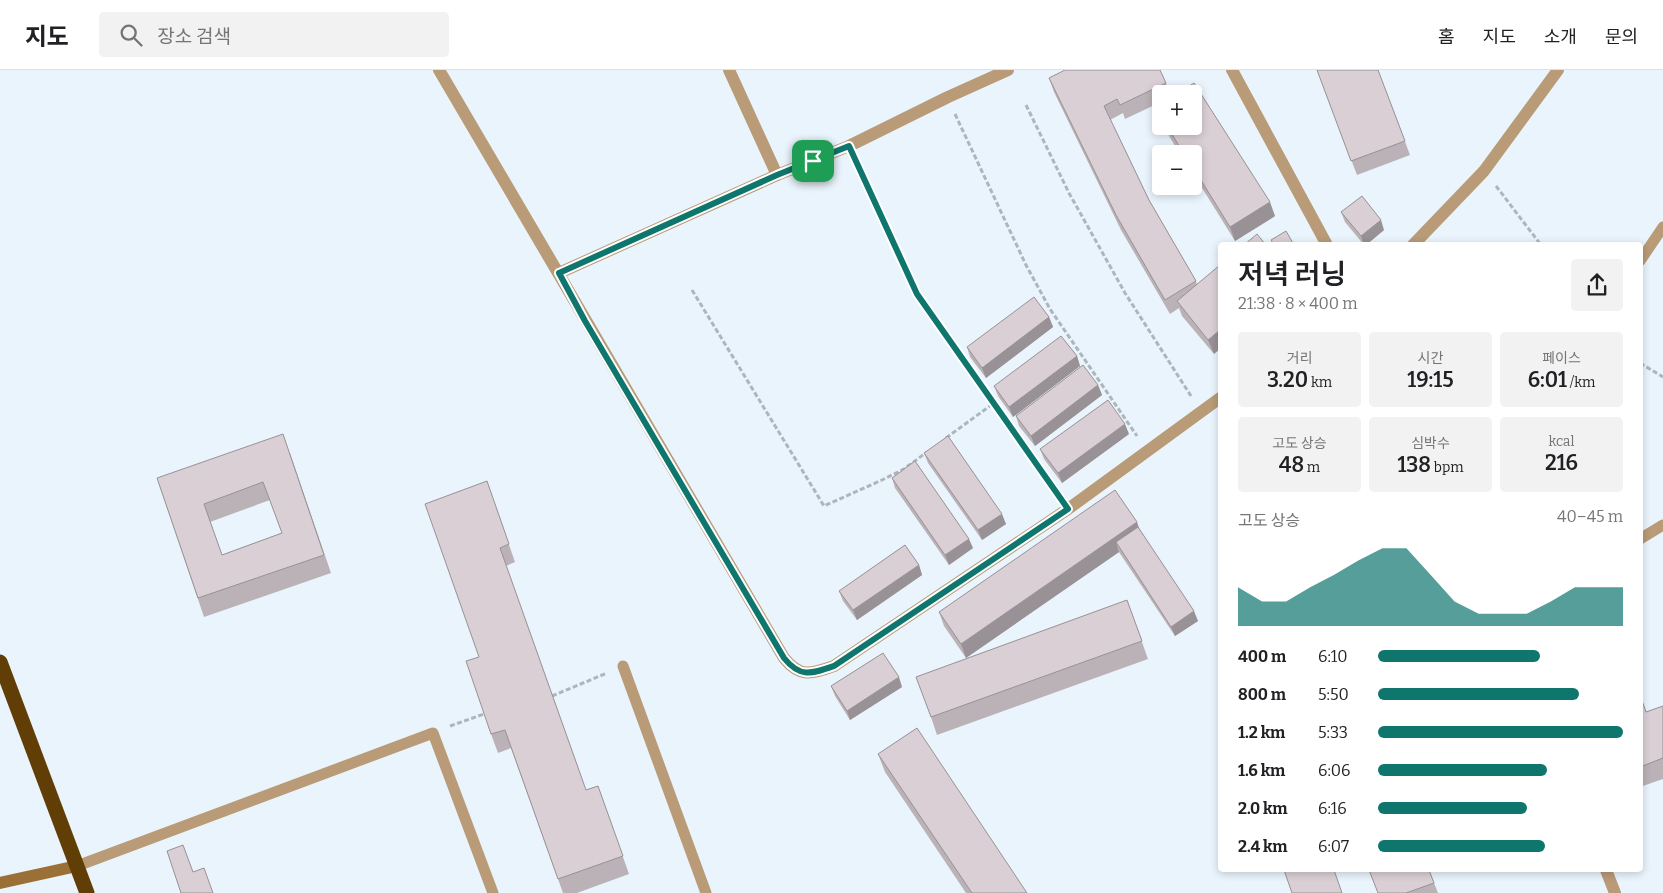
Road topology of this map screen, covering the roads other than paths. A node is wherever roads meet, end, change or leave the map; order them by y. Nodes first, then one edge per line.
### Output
1 (439, 70) edge
2 (729, 70) edge
3 (1008, 70) edge
4 (1232, 70) edge
5 (1558, 70) edge
6 (777, 175) junction
7 (1663, 227) edge
8 (1325, 242) edge
9 (1416, 242) edge
10 (1643, 257) edge
11 (559, 273) junction
12 (1218, 399) edge
13 (1663, 525) edge
14 (1643, 537) edge
15 (0, 662) edge
16 (623, 666) road end
17 (77, 866) junction
18 (1607, 872) edge
19 (0, 883) edge
20 (87, 893) edge
21 (493, 893) edge
22 (706, 893) edge
23 (1615, 893) edge

1 - 11 street
2 - 6 street
3 - 6 street
4 - 8 street
5 - 9 street
6 - 11 street
7 - 10 lane
11 - 12 street
13 - 14 lane
15 - 17 highway
16 - 22 lane
17 - 19 street
17 - 20 highway
17 - 21 lane
18 - 23 street

